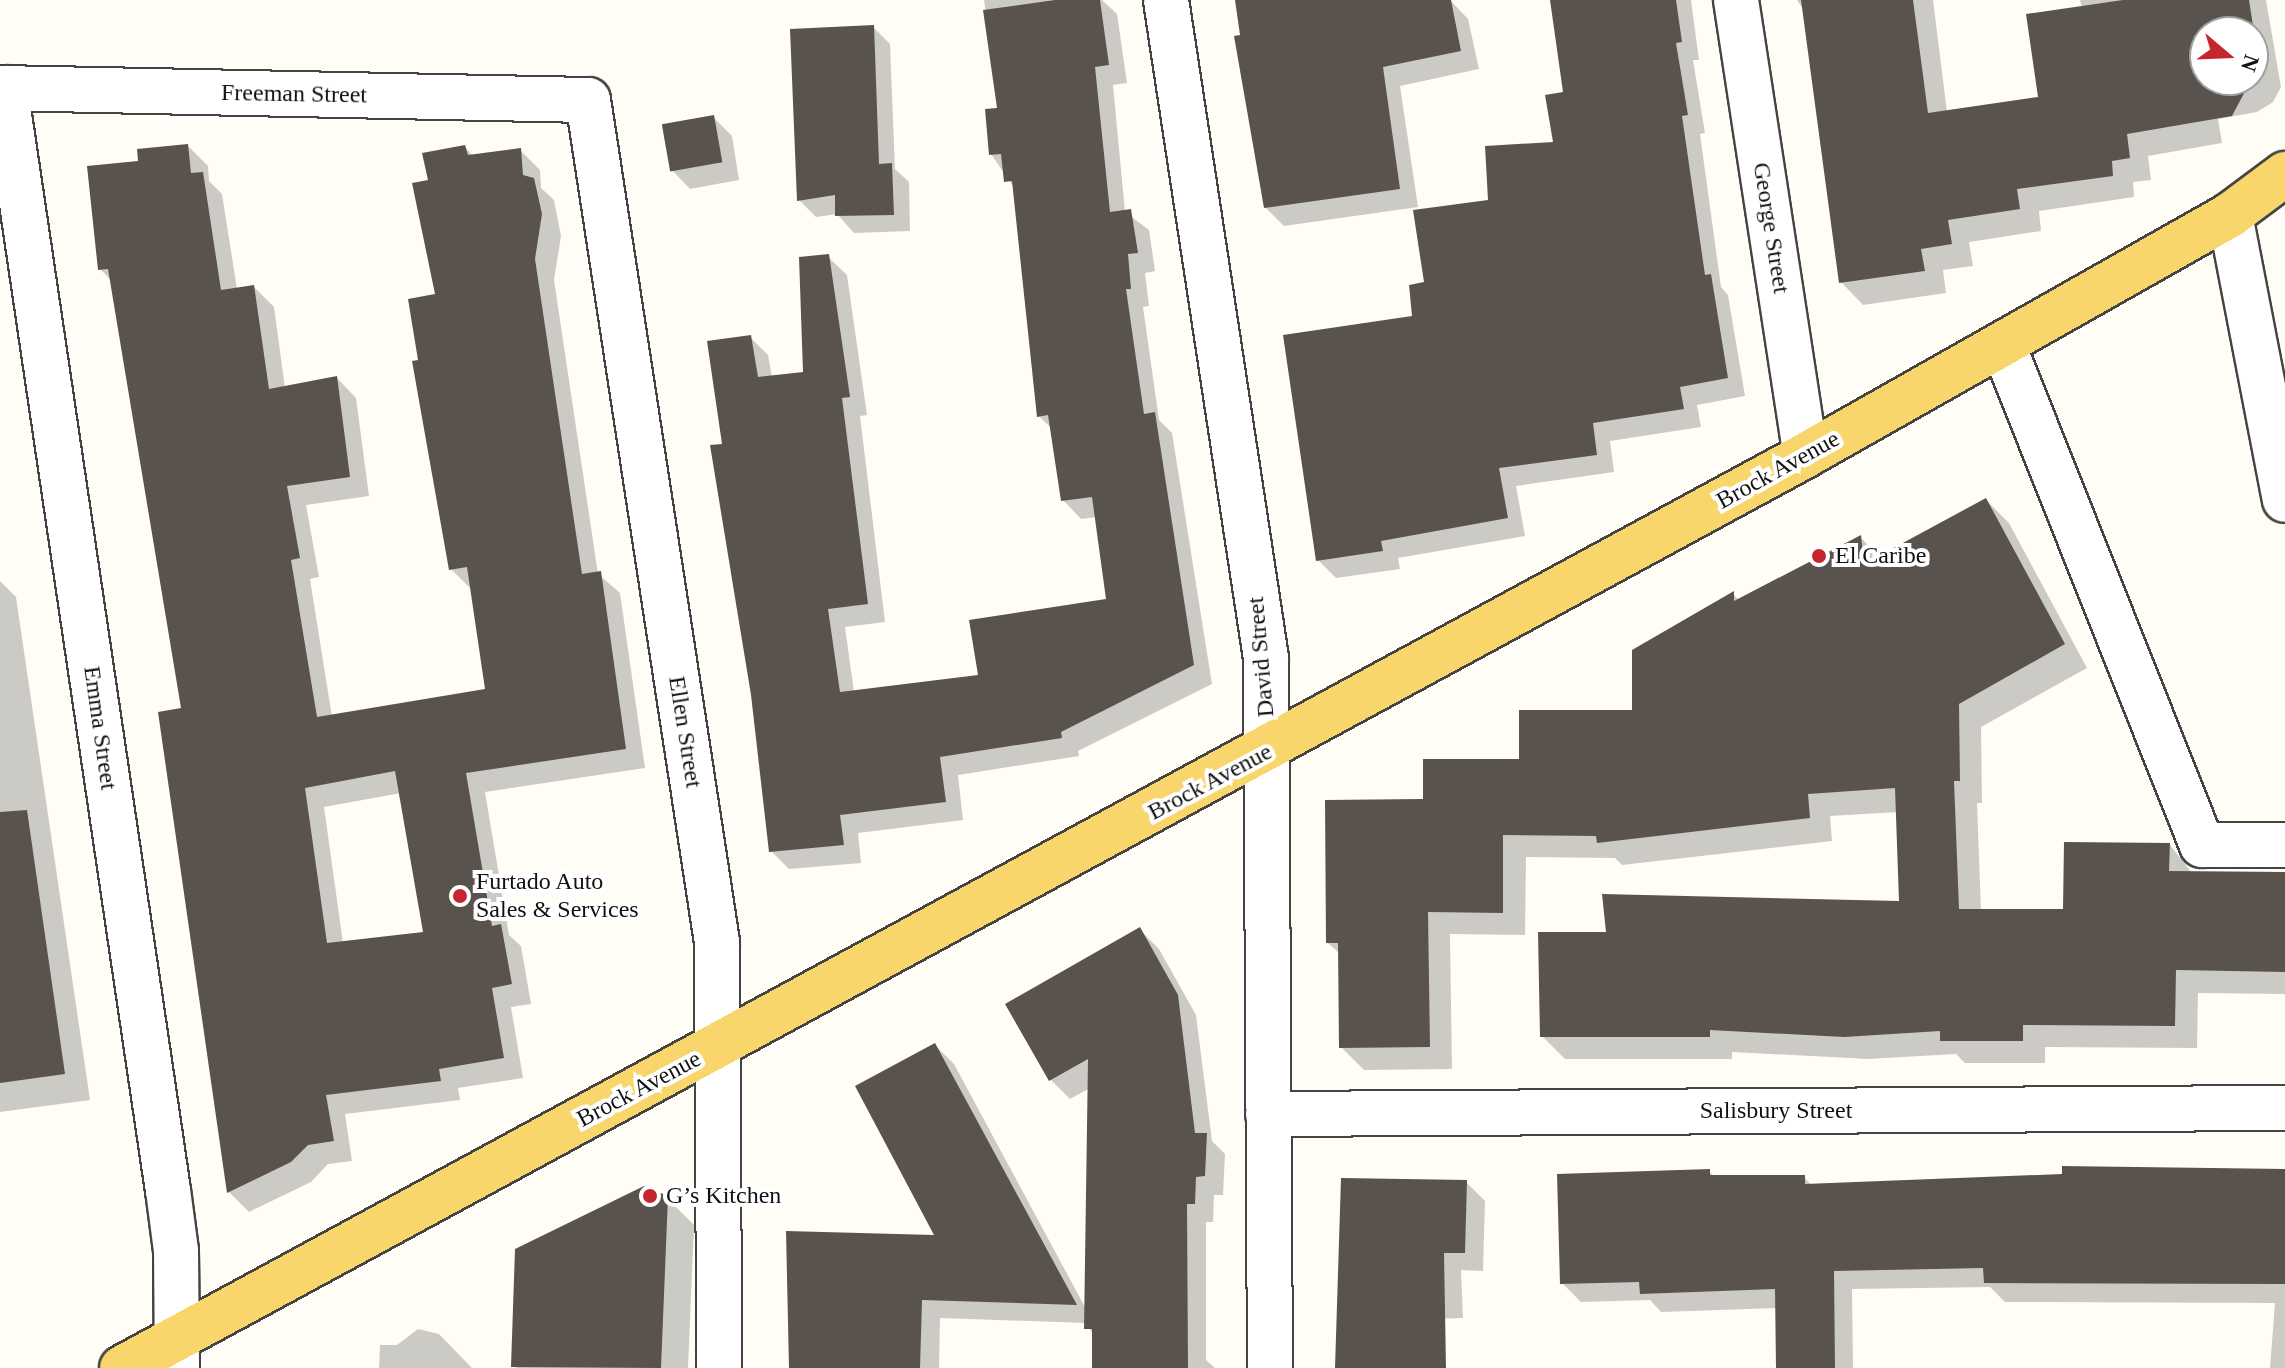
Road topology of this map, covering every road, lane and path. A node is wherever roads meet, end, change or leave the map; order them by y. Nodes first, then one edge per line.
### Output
1 (1166, 0) edge
2 (1736, 0) edge
3 (3, 88) edge
4 (588, 100) joint
5 (2285, 174) edge
6 (2230, 215) junction
7 (2003, 345) junction
8 (1806, 455) junction
9 (2285, 500) edge
10 (1268, 751) junction
11 (2285, 845) edge
12 (717, 1047) junction
13 (2285, 1108) edge
14 (1268, 1114) junction
15 (177, 1353) edge
16 (122, 1368) edge
17 (719, 1368) edge
18 (1270, 1368) edge

1 - 10 street, David Street
2 - 8 street, George Street
3 - 4 street, Freeman Street
3 - 15 street, Emma Street
4 - 12 street, Ellen Street
5 - 6 main road, Brock Avenue
6 - 7 main road, Brock Avenue
6 - 9 street
7 - 8 main road, Brock Avenue
7 - 11 street
8 - 10 main road, Brock Avenue
10 - 12 main road, Brock Avenue
10 - 14 street, David Street
12 - 15 main road, Brock Avenue
12 - 17 street, Ellen Street
13 - 14 street, Salisbury Street
14 - 18 street, David Street
15 - 16 main road, Brock Avenue

